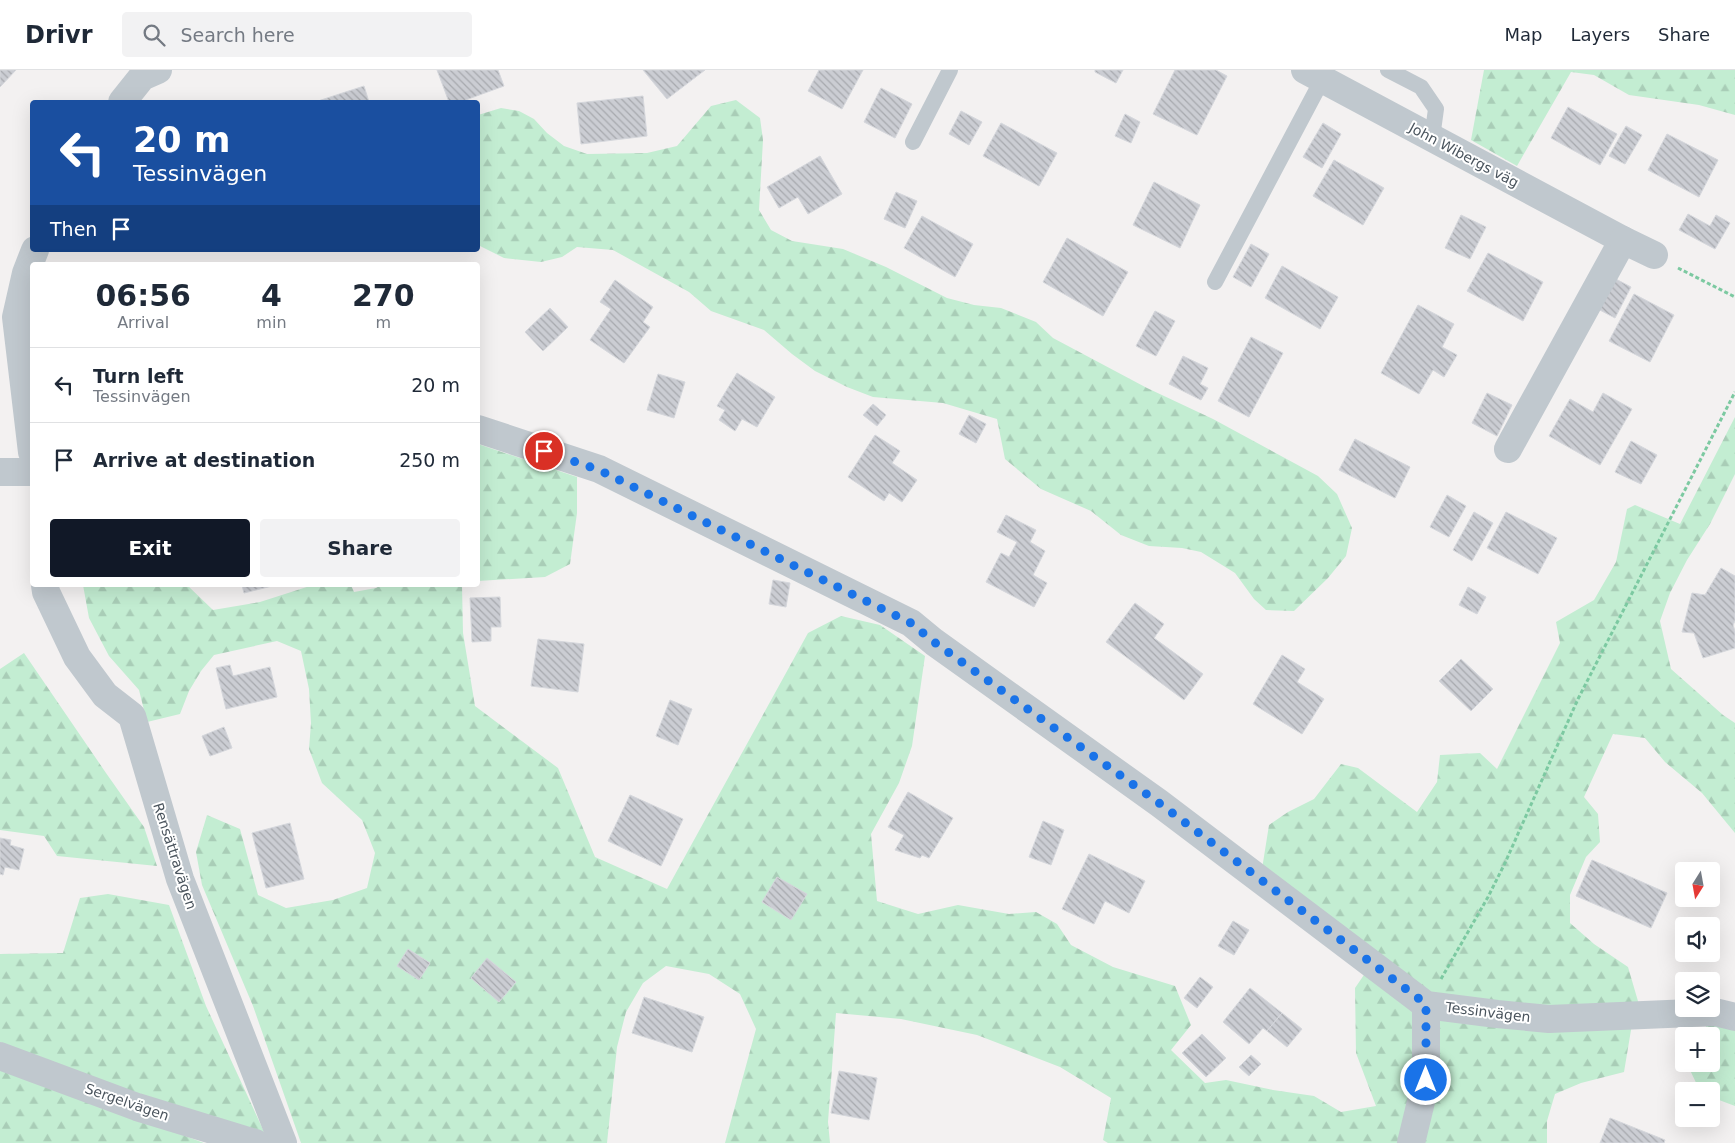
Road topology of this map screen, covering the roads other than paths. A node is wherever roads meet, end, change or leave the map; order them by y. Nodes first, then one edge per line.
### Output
1 (950, 70) edge
2 (1388, 70) edge
3 (145, 72) edge
4 (1314, 75) edge
5 (124, 100) edge
6 (1432, 138) junction
7 (913, 142) dead end
8 (1623, 240) junction
9 (1654, 256) road end
10 (30, 263) edge
11 (1215, 282) dead end
12 (30, 423) edge
13 (480, 430) edge
14 (1508, 449) dead end
15 (0, 472) edge
16 (30, 472) edge
17 (45, 587) edge
18 (1426, 1004) junction
19 (1735, 1017) edge
20 (0, 1056) edge
21 (255, 1143) edge
22 (283, 1143) edge
23 (1411, 1143) edge

1 - 7 lane
2 - 6 lane
3 - 5 street
4 - 6 street, John Wibergs väg
4 - 11 lane
6 - 8 street, John Wibergs väg
8 - 9 street, John Wibergs väg
8 - 14 street
10 - 12 street
13 - 18 street, Tessinvägen
15 - 16 street
17 - 22 street, Rensättravägen
18 - 19 street, Tessinvägen
18 - 23 street
20 - 21 street, Sergelvägen

